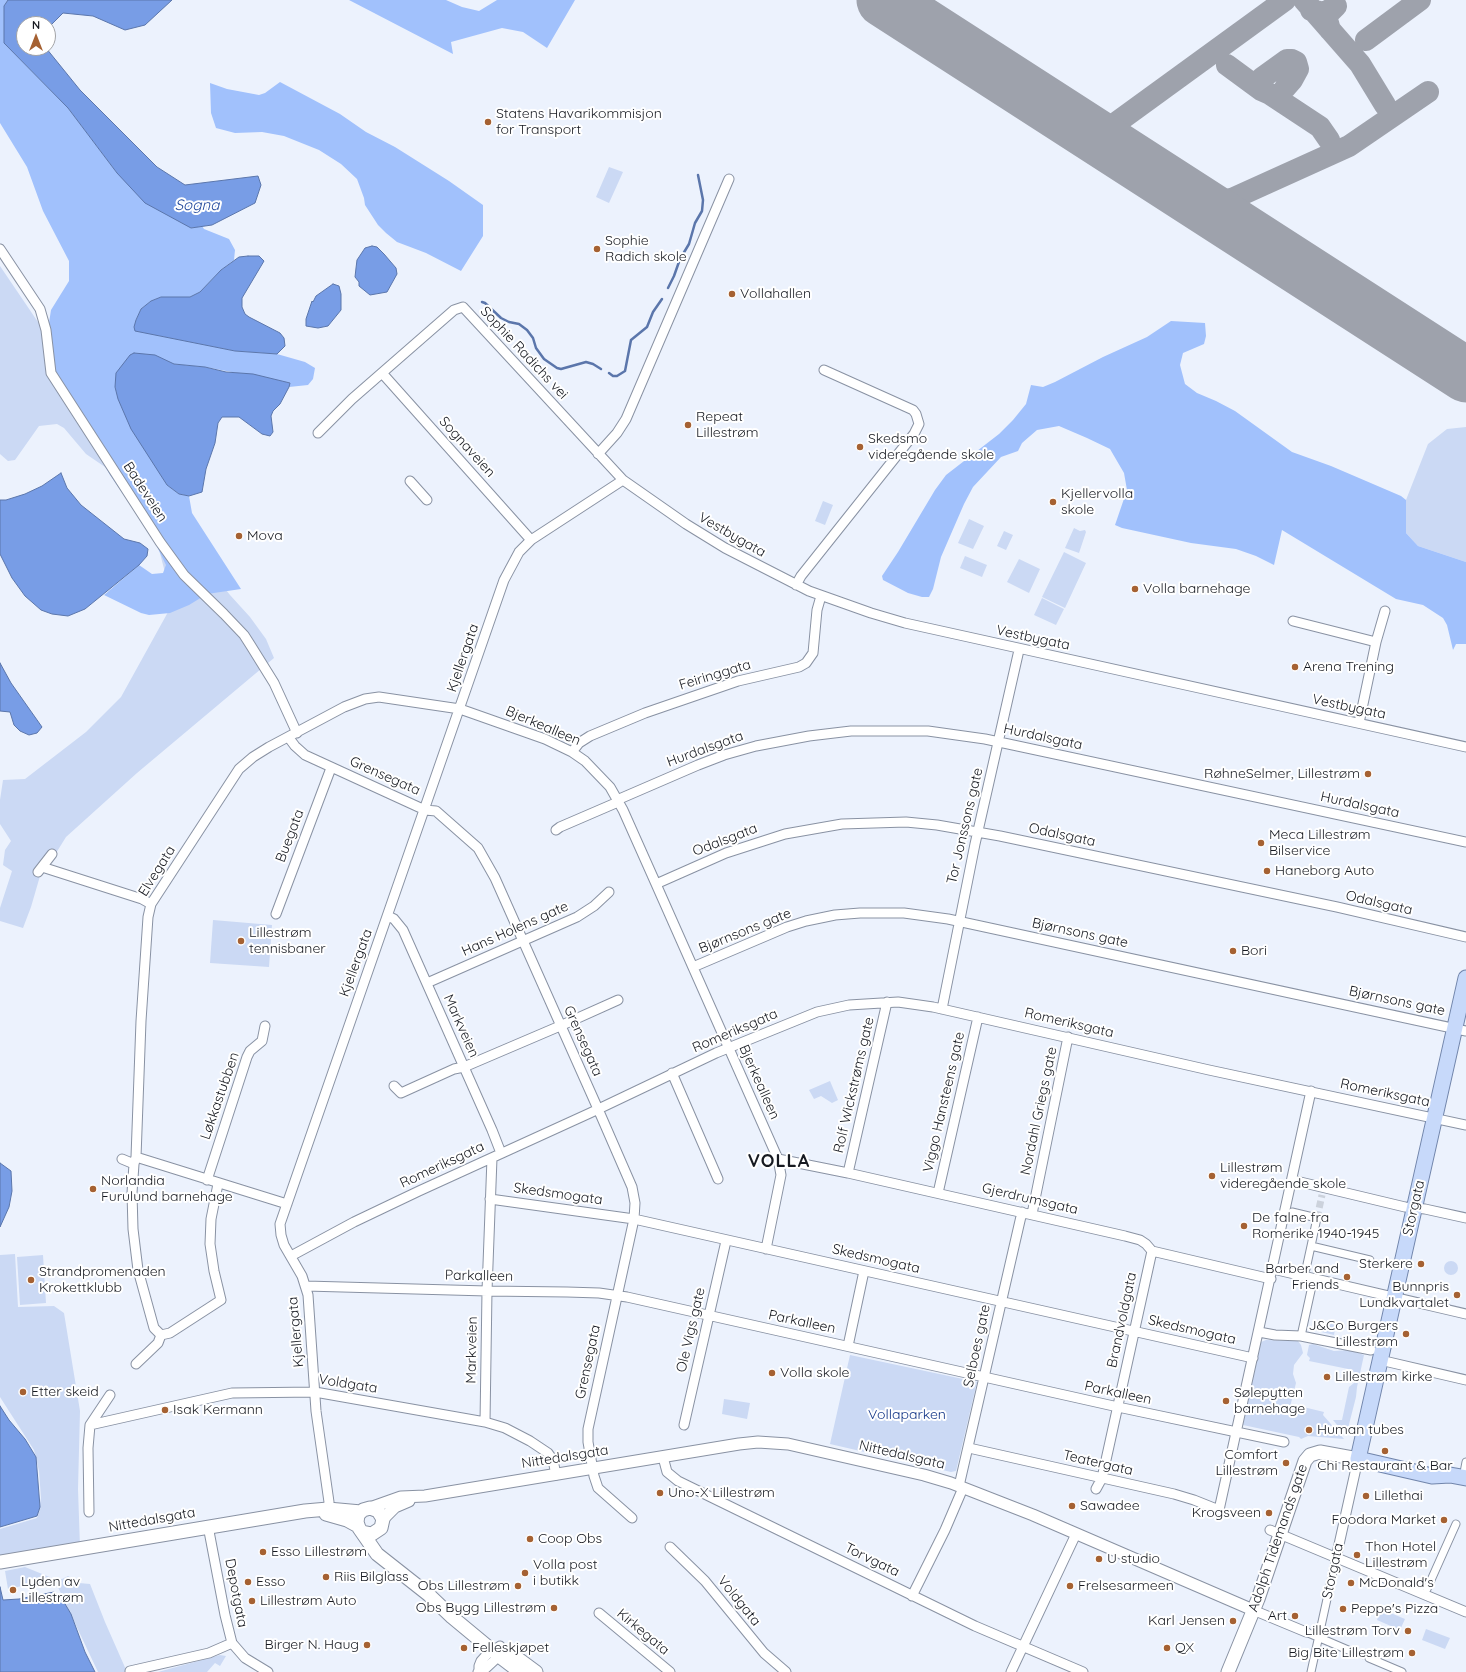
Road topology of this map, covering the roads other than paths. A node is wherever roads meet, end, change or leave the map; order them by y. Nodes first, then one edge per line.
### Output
1 (729, 179) dead end
2 (0, 249) edge
3 (824, 370) dead end
4 (382, 373) junction
5 (318, 433) dead end
6 (598, 454) junction
7 (623, 480) junction
8 (410, 481) dead end
9 (427, 500) dead end
10 (531, 540) junction
11 (796, 585) junction
12 (821, 596) junction
13 (1384, 611) dead end
14 (1293, 621) dead end
15 (1376, 642) junction
16 (1019, 650) junction
17 (460, 709) junction
18 (1359, 723) junction
19 (293, 736) junction
20 (998, 742) junction
21 (1466, 747) edge
22 (572, 752) junction
23 (331, 768) junction
24 (618, 801) junction
25 (425, 810) junction
26 (556, 830) dead end
27 (978, 832) junction
28 (1466, 842) edge
29 (52, 854) dead end
30 (656, 884) junction
31 (609, 892) dead end
32 (151, 904) junction
33 (276, 914) dead end
34 (388, 916) junction
35 (959, 921) junction
36 (1466, 936) edge
37 (523, 942) junction
38 (693, 967) junction
39 (1466, 978) edge
40 (427, 984) junction
41 (618, 1000) dead end
42 (887, 1002) junction
43 (942, 1009) junction
44 (978, 1017) junction
45 (265, 1026) dead end
46 (560, 1026) junction
47 (1460, 1029) edge
48 (1068, 1037) junction
49 (728, 1048) junction
50 (464, 1067) junction
51 (672, 1073) junction
52 (394, 1086) dead end
53 (1311, 1092) junction
54 (598, 1109) junction
55 (1434, 1118) junction
56 (1466, 1125) edge
57 (501, 1153) junction
58 (492, 1158) junction
59 (122, 1159) dead end
60 (778, 1159) junction
61 (135, 1160) junction
62 (848, 1173) junction
63 (718, 1179) dead end
64 (207, 1180) junction
65 (1292, 1180) junction
66 (218, 1184) junction
67 (938, 1193) junction
68 (490, 1199) junction
69 (287, 1204) junction
70 (1414, 1208) junction
71 (1022, 1212) junction
72 (1292, 1212) dead end
73 (1032, 1214) junction
74 (1466, 1218) edge
75 (634, 1219) junction
76 (726, 1241) junction
77 (1311, 1246) junction
78 (766, 1249) junction
79 (1152, 1251) junction
80 (291, 1256) junction
81 (1370, 1260) dead end
82 (1273, 1269) junction
83 (1306, 1269) dead end
84 (864, 1271) junction
85 (1271, 1279) junction
86 (306, 1286) junction
87 (1312, 1286) dead end
88 (487, 1291) junction
89 (617, 1296) junction
90 (1394, 1298) junction
91 (1001, 1302) junction
92 (1466, 1314) edge
93 (709, 1316) junction
94 (1133, 1331) junction
95 (1260, 1332) junction
96 (161, 1335) junction
97 (1301, 1336) junction
98 (848, 1346) junction
99 (1376, 1355) junction
100 (1253, 1358) junction
101 (136, 1364) dead end
102 (984, 1377) junction
103 (1466, 1380) edge
104 (315, 1392) junction
105 (110, 1395) dead end
106 (1118, 1407) junction
107 (484, 1422) junction
108 (90, 1425) junction
109 (684, 1426) dead end
110 (1237, 1432) junction
111 (1284, 1442) dead end
112 (969, 1448) junction
113 (663, 1457) junction
114 (1358, 1459) junction
115 (1466, 1462) edge
116 (592, 1465) junction
117 (556, 1475) junction
118 (1102, 1478) junction
119 (1465, 1481) edge
120 (961, 1487) junction
121 (1096, 1489) dead end
122 (421, 1496) junction
123 (365, 1510) junction
124 (89, 1512) dead end
125 (328, 1512) junction
126 (632, 1518) dead end
127 (1456, 1524) dead end
128 (381, 1525) junction
129 (208, 1526) junction
130 (360, 1529) junction
131 (1275, 1532) junction
132 (1076, 1534) junction
133 (670, 1547) dead end
134 (1336, 1558) junction
135 (0, 1562) edge
136 (396, 1569) junction
137 (1428, 1589) dead end
138 (912, 1596) junction
139 (1253, 1610) junction
140 (1466, 1612) edge
141 (599, 1613) dead end
142 (1306, 1632) joint
143 (1319, 1638) junction
144 (232, 1643) junction
145 (1026, 1648) junction
146 (497, 1650) junction
147 (1348, 1650) tunnel mouth
148 (1369, 1658) tunnel mouth
149 (776, 1664) junction
150 (1393, 1670) edge
151 (130, 1671) edge
152 (268, 1672) edge
153 (479, 1672) edge
154 (520, 1672) edge
155 (536, 1672) edge
156 (670, 1672) edge
157 (770, 1672) edge
158 (786, 1672) edge
159 (1011, 1672) edge
160 (1083, 1672) edge
161 (1228, 1672) edge
162 (1311, 1672) edge
163 (1402, 1672) edge

1 - 6 street
2 - 19 street, Badeveien
3 - 11 street
4 - 5 street, Sophie Radichs vei
4 - 6 street, Sophie Radichs vei
4 - 10 street, Sognaveien
6 - 7 street, Sophie Radichs vei
7 - 10 street, Kjellergata
7 - 11 street, Vestbygata
8 - 9 street
10 - 17 street, Kjellergata
11 - 12 street, Vestbygata
12 - 16 street, Vestbygata
12 - 22 street, Feiringgata
13 - 15 street
14 - 15 street
15 - 18 street
16 - 18 street, Vestbygata
16 - 20 street, Tor Jonssons gate
17 - 19 street, Elvegata
17 - 22 street, Bjerkealleen
17 - 25 street, Kjellergata
18 - 21 street, Vestbygata
19 - 23 street, Grensegata
19 - 32 street, Elvegata
20 - 24 street, Hurdalsgata
20 - 27 street, Tor Jonssons gate
20 - 28 street, Hurdalsgata
22 - 24 street, Bjerkealleen
23 - 25 street, Grensegata
23 - 33 street, Buegata
24 - 26 street
24 - 30 street, Bjerkealleen
25 - 34 street, Kjellergata
25 - 37 street, Grensegata
27 - 30 street, Odalsgata
27 - 35 street, Tor Jonssons gate
27 - 36 street, Odalsgata
29 - 32 street
30 - 38 street, Bjerkealleen
31 - 37 street, Hans Holens gate
32 - 61 street, Elvegata
34 - 40 street, Markveien
34 - 69 street, Kjellergata
35 - 38 street, Bjørnsons gate
35 - 43 street, Tor Jonssons gate
35 - 47 street, Bjørnsons gate
37 - 40 street, Hans Holens gate
37 - 46 street, Grensegata
38 - 49 street, Bjerkealleen
39 - 47 main road, Storgata
40 - 50 street, Markveien
41 - 46 street
42 - 43 street, Romeriksgata
42 - 49 street, Romeriksgata
42 - 62 street, Rolf Wickstrøms gate
43 - 44 street, Romeriksgata
44 - 48 street, Romeriksgata
44 - 67 street, Viggo Hansteens gate
45 - 64 street, Løkkastubben
46 - 50 street
46 - 54 street, Grensegata
47 - 55 main road, Storgata
48 - 53 street, Romeriksgata
48 - 73 street, Nordahl Griegs gate
49 - 51 street, Romeriksgata
49 - 60 street, Bjerkealleen
50 - 52 street
50 - 57 street, Markveien
51 - 54 street, Romeriksgata
51 - 63 street
53 - 55 street, Romeriksgata
53 - 65 street
54 - 57 street, Romeriksgata
54 - 75 street, Grensegata
55 - 56 street, Romeriksgata
55 - 70 main road, Storgata
57 - 58 street, Romeriksgata
58 - 68 street, Markveien
58 - 80 street, Romeriksgata
59 - 61 street
60 - 62 street, Gjerdrumsgata
60 - 78 street, Bjerkealleen
61 - 64 street
61 - 96 street, Elvegata
62 - 67 street, Gjerdrumsgata
64 - 66 street
65 - 70 street
65 - 82 street
66 - 69 street
66 - 96 street
67 - 71 street, Gjerdrumsgata
68 - 75 street, Skedsmogata
68 - 88 street, Markveien
69 - 80 street, Kjellergata
70 - 74 street
70 - 90 main road, Storgata
71 - 73 street, Gjerdrumsgata
71 - 91 street, Selboes gate
72 - 77 street
73 - 79 street, Gjerdrumsgata
75 - 76 street, Skedsmogata
75 - 89 street, Grensegata
76 - 78 street, Skedsmogata
76 - 93 street, Ole Vigs gate
77 - 81 street
77 - 83 street
78 - 84 street, Skedsmogata
79 - 85 street, Gjerdrumsgata
79 - 94 street, Brandvoldgata
80 - 86 street, Kjellergata
82 - 85 street
82 - 90 street
84 - 91 street, Skedsmogata
84 - 98 street
85 - 95 street
86 - 88 street, Parkalleen
86 - 104 street, Kjellergata
87 - 97 street
88 - 89 street, Parkalleen
88 - 107 street, Markveien
89 - 93 street, Parkalleen
89 - 116 street, Grensegata
90 - 92 street
90 - 99 main road, Storgata
91 - 94 street, Skedsmogata
91 - 102 street, Selboes gate
93 - 98 street, Parkalleen
93 - 109 street, Ole Vigs gate
94 - 100 street, Skedsmogata
94 - 106 street, Brandvoldgata
95 - 97 street
95 - 100 street
96 - 101 street
97 - 99 street
98 - 102 street, Parkalleen
99 - 103 street
99 - 114 main road, Storgata
100 - 110 street
102 - 106 street, Parkalleen
102 - 112 street, Selboes gate
104 - 107 street, Voldgata
104 - 108 street, Voldgata
104 - 125 street, Kjellergata
105 - 108 street
106 - 110 street, Parkalleen
106 - 118 street, Brandvoldgata
107 - 117 street, Voldgata
108 - 124 street
110 - 111 street, Parkalleen
110 - 118 street, Teatergata
112 - 118 street, Teatergata
112 - 120 street, Selboes gate
113 - 116 street, Nittedalsgata
113 - 120 street, Nittedalsgata
113 - 138 street, Torvgata
114 - 119 main road, Adolph Tidemands gate
114 - 131 main road, Adolph Tidemands gate
114 - 134 street, Storgata
115 - 119 street
116 - 117 street, Nittedalsgata
116 - 126 street
117 - 122 street, Nittedalsgata
118 - 121 street, Brandvoldgata
120 - 132 street, Nittedalsgata
120 - 138 street, Selboes gate
122 - 123 street, Nittedalsgata
122 - 128 street, Nittedalsgata
123 - 125 main road, Nittedalsgata
123 - 128 main road
123 - 130 main road
125 - 129 main road, Nittedalsgata
125 - 130 main road, Nittedalsgata
127 - 137 street
128 - 130 main road
128 - 136 main road
129 - 135 main road, Nittedalsgata
129 - 144 street, Depotgata
130 - 136 main road
131 - 134 street
131 - 139 main road, Adolph Tidemands gate
132 - 139 street, Nittedalsgata
132 - 145 street
133 - 149 street, Voldgata
134 - 140 street
134 - 143 street, Storgata
136 - 146 main road
138 - 145 street, Torvgata
139 - 142 street, Nittedalsgata
139 - 161 main road, Adolph Tidemands gate
141 - 156 street, Kirkegata
142 - 143 street, Nittedalsgata
143 - 147 street, Nittedalsgata
143 - 162 street, Storgata
144 - 151 street
144 - 152 street, Depotgata
145 - 159 street
145 - 160 street, Torvgata
146 - 153 street
146 - 154 main road
146 - 155 main road
148 - 150 street
149 - 157 street
149 - 158 street, Voldgata
150 - 163 street

